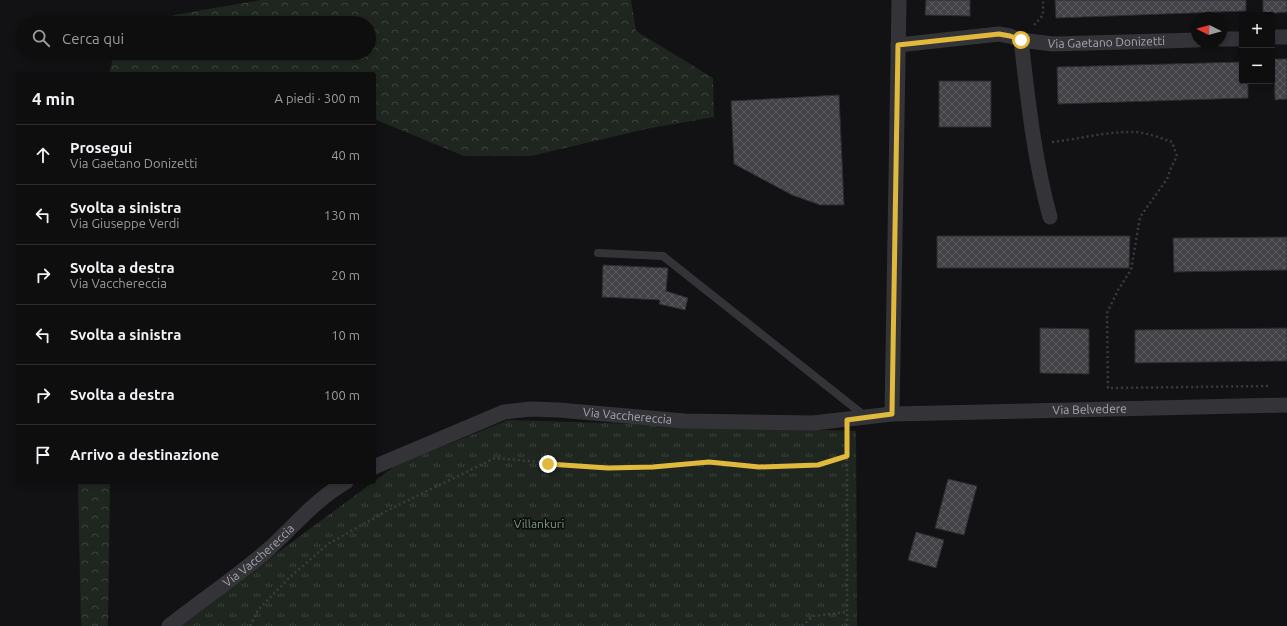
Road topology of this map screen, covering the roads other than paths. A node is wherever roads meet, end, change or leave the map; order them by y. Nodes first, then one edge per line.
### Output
1 (899, 0) edge
2 (1275, 37) edge
3 (1287, 37) edge
4 (1239, 38) edge
5 (1227, 39) edge
6 (1021, 40) junction
7 (1191, 40) edge
8 (898, 45) junction
9 (1050, 217) dead end
10 (598, 253) dead end
11 (1287, 406) edge
12 (892, 414) junction
13 (866, 417) junction
14 (376, 466) edge
15 (343, 484) edge
16 (169, 626) edge

1 - 8 street
2 - 3 street
4 - 5 street
6 - 7 street, Via Gaetano Donizetti
6 - 8 street, Via Gaetano Donizetti
6 - 9 street
8 - 12 street
10 - 13 lane
11 - 12 street, Via Belvedere
12 - 13 street, Via Vacchereccia
13 - 14 street, Via Vacchereccia
15 - 16 street, Via Vacchereccia

